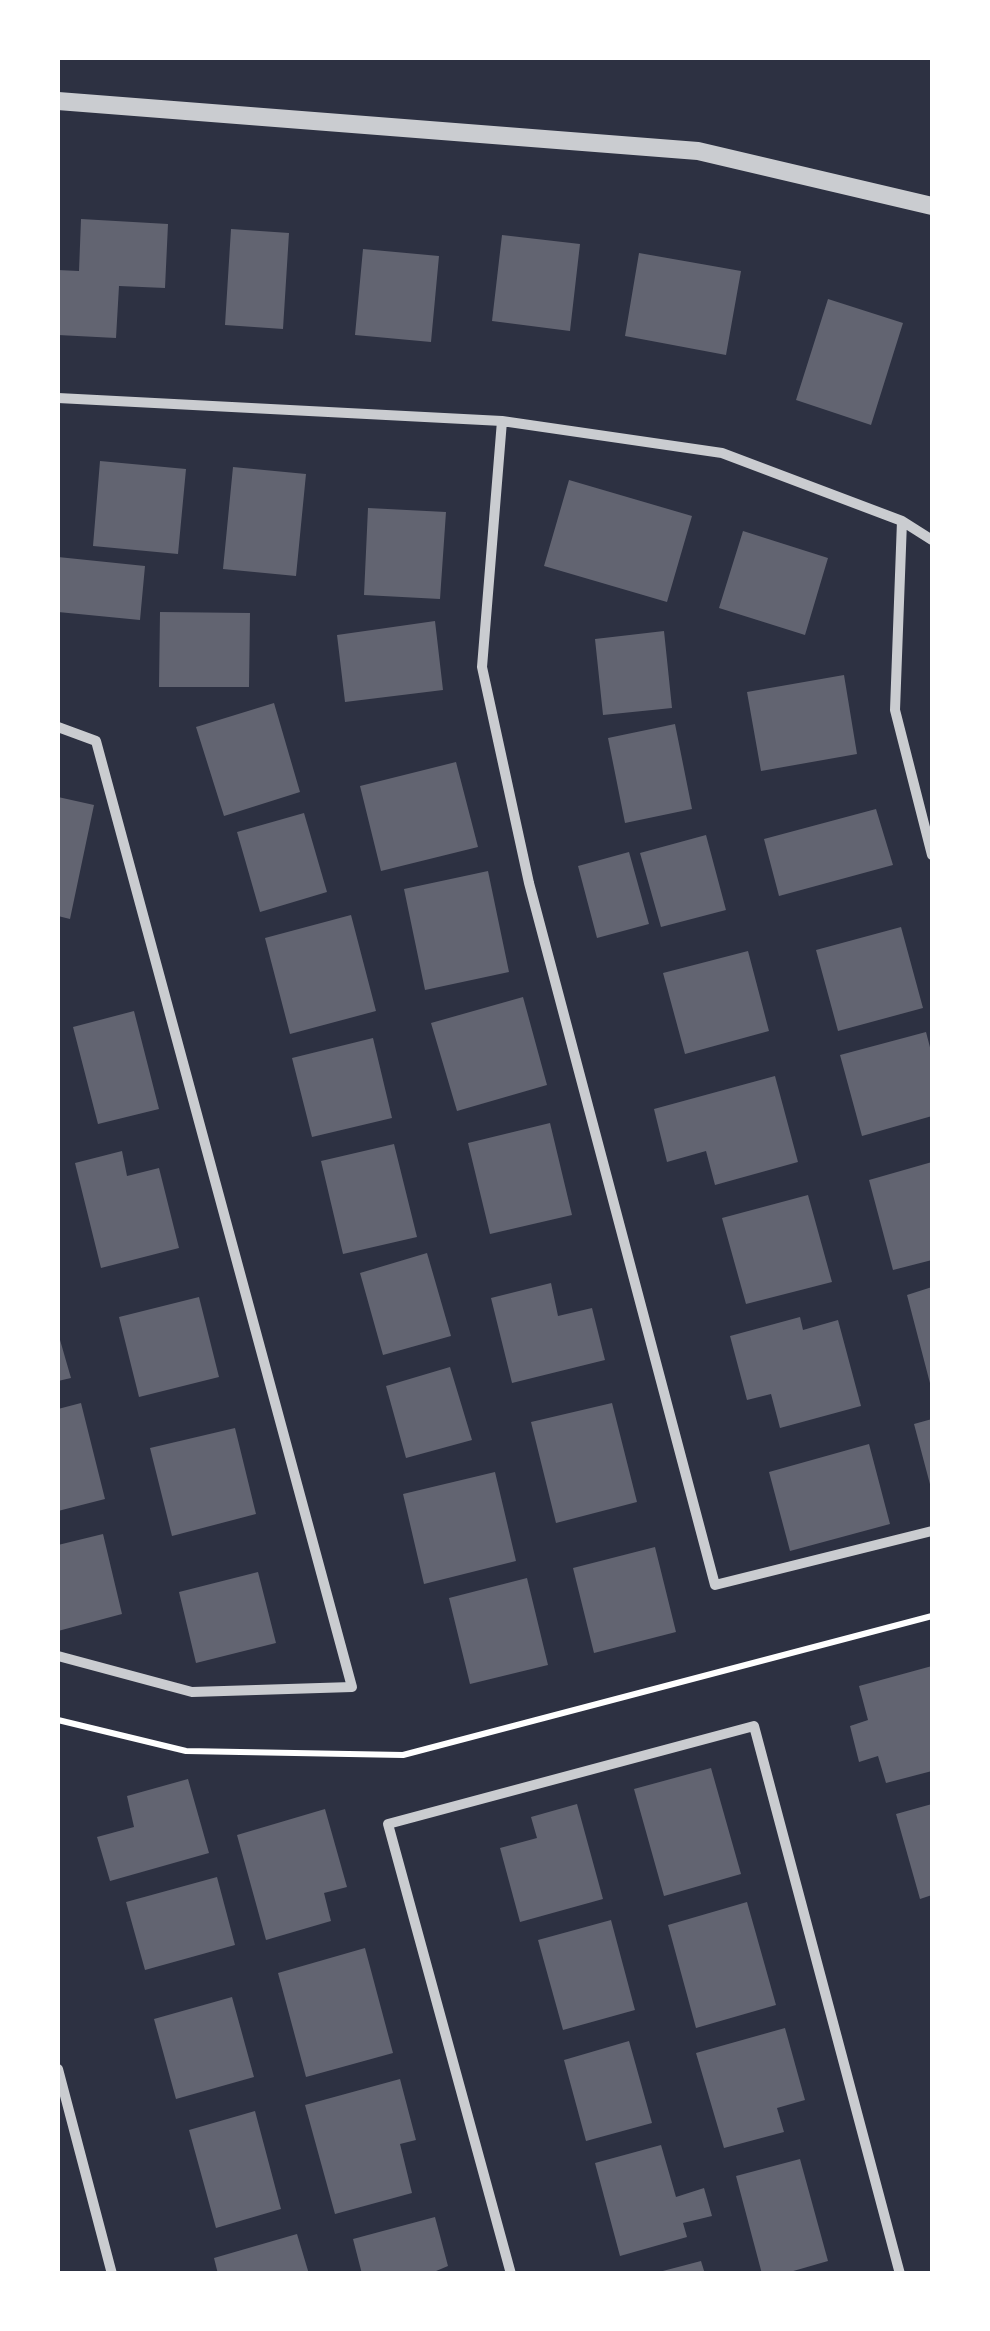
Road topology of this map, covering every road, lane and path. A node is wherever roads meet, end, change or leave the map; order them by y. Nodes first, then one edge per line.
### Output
1 (58, 101) edge
2 (932, 206) edge
3 (58, 398) edge
4 (502, 421) junction
5 (902, 521) junction
6 (932, 540) edge
7 (58, 726) edge
8 (932, 855) edge
9 (932, 1531) edge
10 (932, 1616) edge
11 (58, 1656) edge
12 (58, 1720) edge
13 (58, 2069) edge
14 (112, 2274) edge
15 (511, 2274) edge
16 (900, 2274) edge

1 - 2 street
3 - 4 street
4 - 5 street
4 - 9 street
5 - 6 street
5 - 8 street
7 - 11 street
10 - 12 path
13 - 14 street
15 - 16 street

